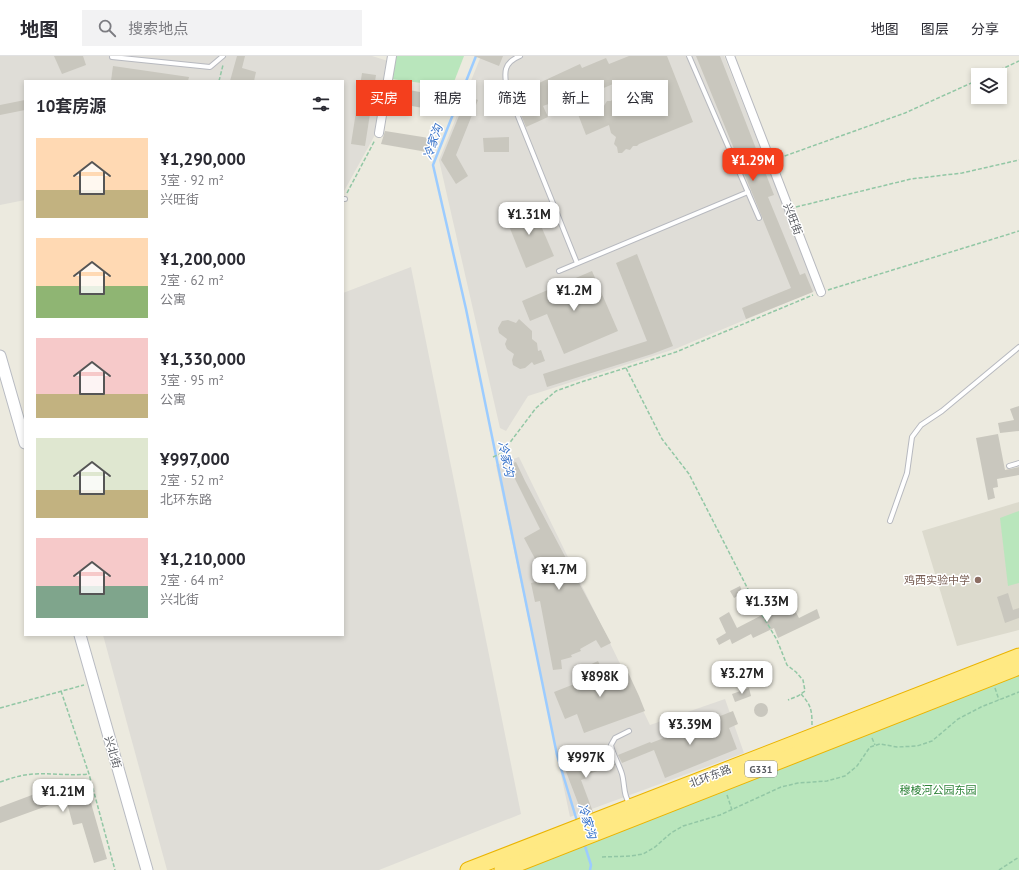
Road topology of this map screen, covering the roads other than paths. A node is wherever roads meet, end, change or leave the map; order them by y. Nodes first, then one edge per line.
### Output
1 (223, 56) edge
2 (392, 56) edge
3 (520, 56) edge
4 (689, 56) edge
5 (730, 56) edge
6 (112, 57) edge
7 (379, 133) road end
8 (748, 192) junction
9 (759, 218) dead end
10 (577, 263) junction
11 (559, 271) dead end
12 (821, 292) road end
13 (1019, 348) edge
14 (0, 356) edge
15 (24, 440) edge
16 (1019, 463) edge
17 (1009, 466) dead end
18 (890, 521) dead end
19 (80, 636) edge
20 (1019, 656) edge
21 (1019, 667) edge
22 (630, 731) dead end
23 (632, 806) junction
24 (147, 870) edge
25 (468, 870) edge
26 (502, 870) edge

1 - 6 lane
2 - 7 street
3 - 10 lane
4 - 8 lane
5 - 12 street, 兴旺街
8 - 9 lane
8 - 10 lane
10 - 11 lane
13 - 18 lane
14 - 15 street
16 - 17 lane
19 - 24 street, 兴北街
20 - 23 highway, 北环东路 / G331
21 - 26 highway, 北环东路 / G331
22 - 23 lane
23 - 25 highway, 北环东路 / G331

